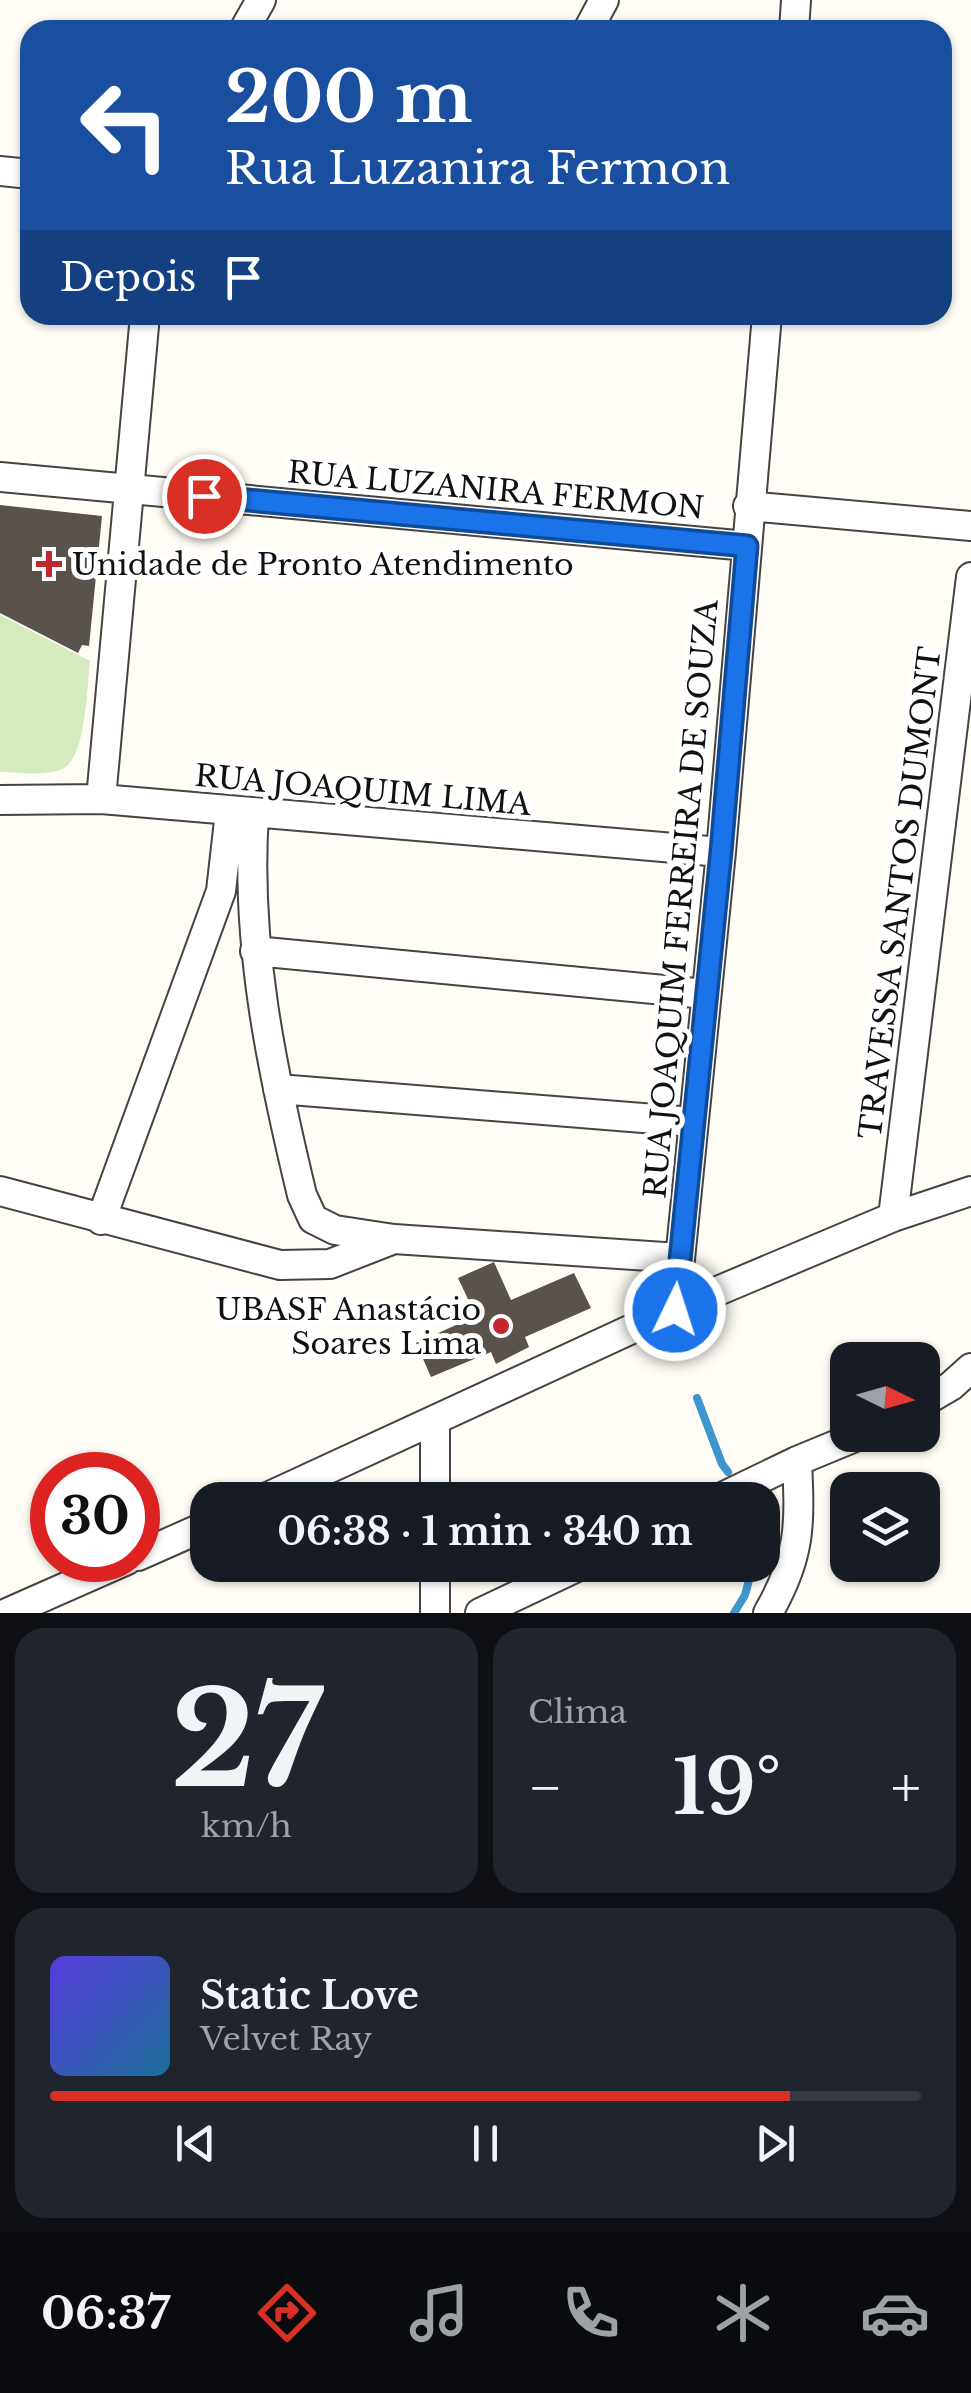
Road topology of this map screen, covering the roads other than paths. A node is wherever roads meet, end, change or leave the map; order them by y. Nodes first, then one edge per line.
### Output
1 (144, 325) edge
2 (765, 325) edge
3 (0, 477) edge
4 (127, 489) junction
5 (748, 506) junction
6 (971, 526) edge
7 (747, 546) junction
8 (971, 577) edge
9 (0, 800) edge
10 (101, 800) junction
11 (242, 813) junction
12 (721, 852) junction
13 (256, 950) junction
14 (706, 994) junction
15 (278, 1089) junction
16 (694, 1122) junction
17 (0, 1191) edge
18 (971, 1191) edge
19 (893, 1217) junction
20 (100, 1220) junction
21 (394, 1239) junction
22 (678, 1258) junction
23 (675, 1310) junction
24 (971, 1368) edge
25 (940, 1392) edge
26 (436, 1420) junction
27 (830, 1447) edge
28 (797, 1460) junction
29 (301, 1482) edge
30 (435, 1482) edge
31 (752, 1482) edge
32 (190, 1533) edge
33 (160, 1546) edge
34 (77, 1582) edge
35 (435, 1582) edge
36 (546, 1582) edge
37 (7, 1613) edge
38 (434, 1613) edge
39 (480, 1613) edge
40 (768, 1613) edge

1 - 4 street
2 - 5 street, RUA JOAQUIM FERREIRA DE SOUZA
3 - 4 street, RUA LUZANIRA FERMON
4 - 7 street, RUA LUZANIRA FERMON
4 - 10 street
5 - 6 street, RUA LUZANIRA FERMON
5 - 7 street, RUA JOAQUIM FERREIRA DE SOUZA
7 - 12 street, RUA JOAQUIM FERREIRA DE SOUZA
8 - 19 street, TRAVESSA SANTOS DUMONT
9 - 10 street, RUA JOAQUIM LIMA
10 - 11 street, RUA JOAQUIM LIMA
11 - 12 street, RUA JOAQUIM LIMA
11 - 13 street
11 - 20 street
12 - 14 street, RUA JOAQUIM FERREIRA DE SOUZA
13 - 14 street
13 - 15 street
14 - 16 street, RUA JOAQUIM FERREIRA DE SOUZA
15 - 16 street
15 - 21 street
16 - 22 street, RUA JOAQUIM FERREIRA DE SOUZA
17 - 20 street
18 - 19 street
19 - 23 street
20 - 21 street
21 - 22 street
22 - 23 street, RUA JOAQUIM FERREIRA DE SOUZA
23 - 26 street
24 - 25 street
26 - 29 street
26 - 30 street
27 - 28 street
28 - 31 street
28 - 40 street
32 - 33 street
34 - 37 street
35 - 38 street
36 - 39 street

